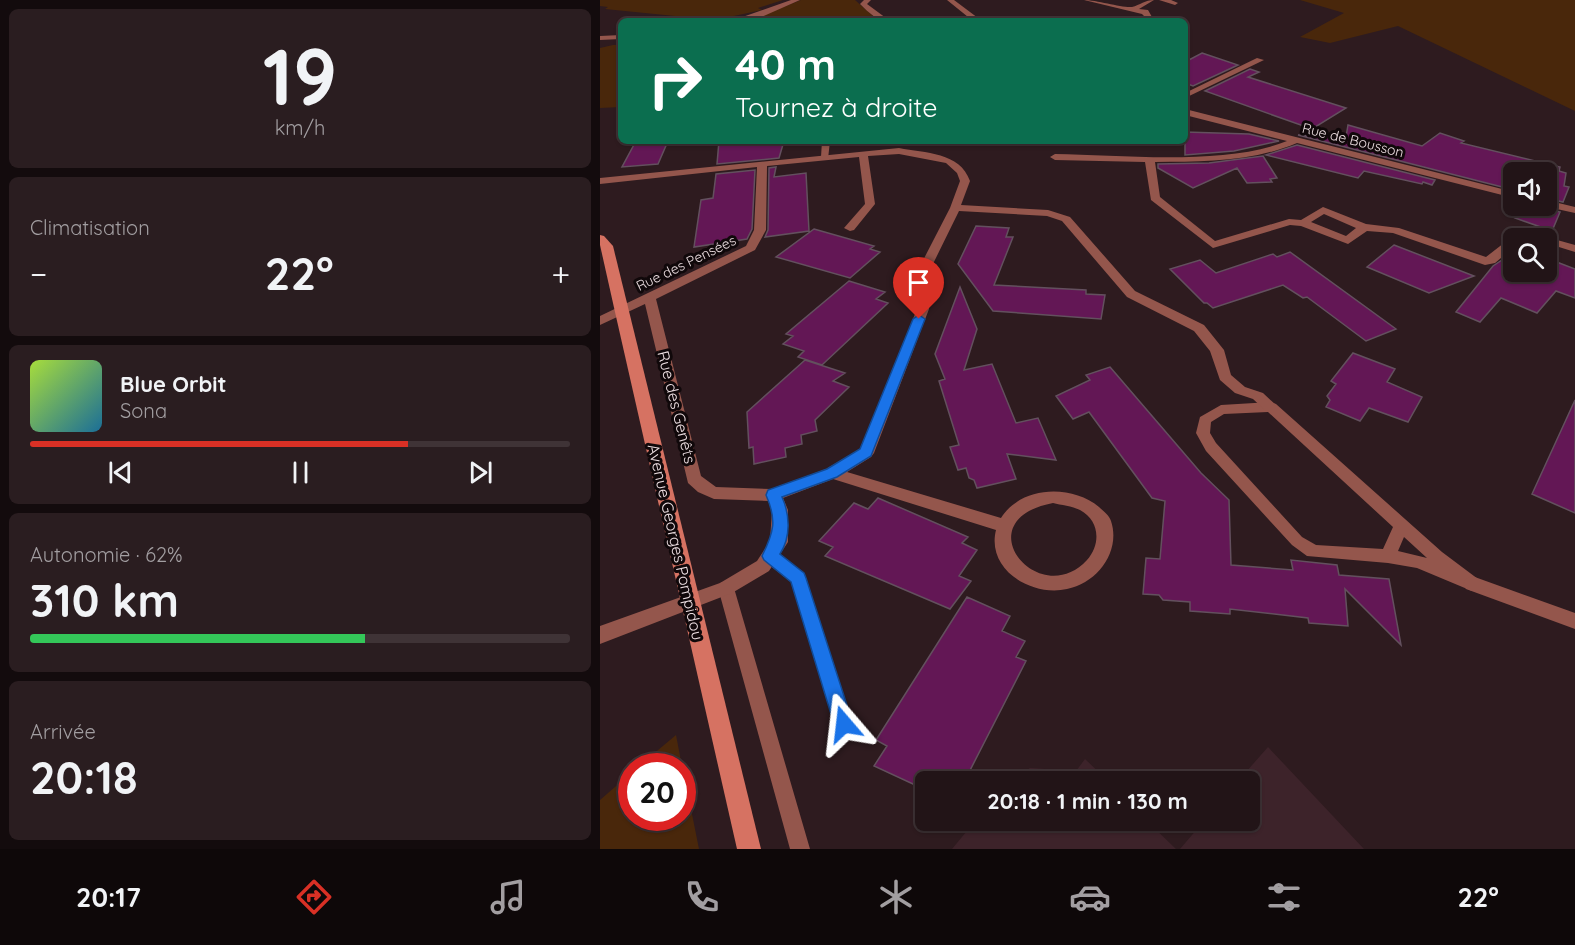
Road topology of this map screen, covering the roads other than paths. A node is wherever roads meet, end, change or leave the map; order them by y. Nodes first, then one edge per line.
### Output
1 (797, 0) edge
2 (868, 0) edge
3 (950, 0) edge
4 (1087, 0) edge
5 (1151, 0) edge
6 (1162, 0) edge
7 (1175, 3) dead end
8 (1132, 9) junction
9 (748, 18) edge
10 (882, 18) edge
11 (972, 18) edge
12 (1148, 18) edge
13 (618, 37) edge
14 (600, 38) edge
15 (1260, 60) dead end
16 (1188, 95) edge
17 (1188, 113) edge
18 (1294, 141) junction
19 (826, 144) edge
20 (864, 153) junction
21 (825, 157) junction
22 (1055, 157) dead end
23 (1150, 158) junction
24 (762, 164) junction
25 (600, 181) edge
26 (1503, 192) edge
27 (1557, 206) edge
28 (955, 208) junction
29 (1575, 210) edge
30 (1303, 223) junction
31 (850, 228) dead end
32 (1364, 228) junction
33 (600, 238) edge
34 (1557, 243) edge
35 (1575, 249) edge
36 (1503, 250) edge
37 (650, 298) junction
38 (621, 312) junction
39 (600, 321) edge
40 (1271, 407) junction
41 (832, 473) junction
42 (773, 495) junction
43 (1401, 525) junction
44 (1005, 526) junction
45 (1388, 555) junction
46 (770, 556) junction
47 (1472, 584) junction
48 (726, 588) junction
49 (690, 601) junction
50 (1575, 621) edge
51 (600, 635) edge
52 (844, 724) dead end
53 (749, 849) edge
54 (800, 849) edge

1 - 9 street
2 - 10 lane
3 - 11 street
4 - 8 street
5 - 8 street
6 - 7 street
8 - 12 street
13 - 14 street
15 - 16 lane
17 - 18 street, Rue de Bousson
18 - 23 street
18 - 26 street, Rue de Bousson
19 - 21 lane
20 - 21 street
20 - 28 street, Rue des Genêts
20 - 31 street
21 - 24 street
22 - 23 street
23 - 30 street
24 - 25 street
24 - 37 street, Rue des Pensées
27 - 29 street
28 - 40 street
28 - 41 street, Rue des Genêts
30 - 32 street
30 - 32 street
32 - 36 street
33 - 38 main road, Avenue Georges Pompidou
34 - 35 street
37 - 38 street, Rue des Pensées
37 - 42 street, Rue des Genêts
38 - 39 street, Rue des Pensées
38 - 49 main road, Avenue Georges Pompidou
40 - 43 lane
40 - 45 lane
41 - 42 street, Rue des Genêts
41 - 44 street
42 - 46 street
43 - 45 lane
43 - 47 lane
44 - 44 street
45 - 47 lane
46 - 48 street
46 - 52 lane
47 - 50 street
48 - 49 street
48 - 54 lane
49 - 51 street
49 - 53 main road, Avenue Georges Pompidou

